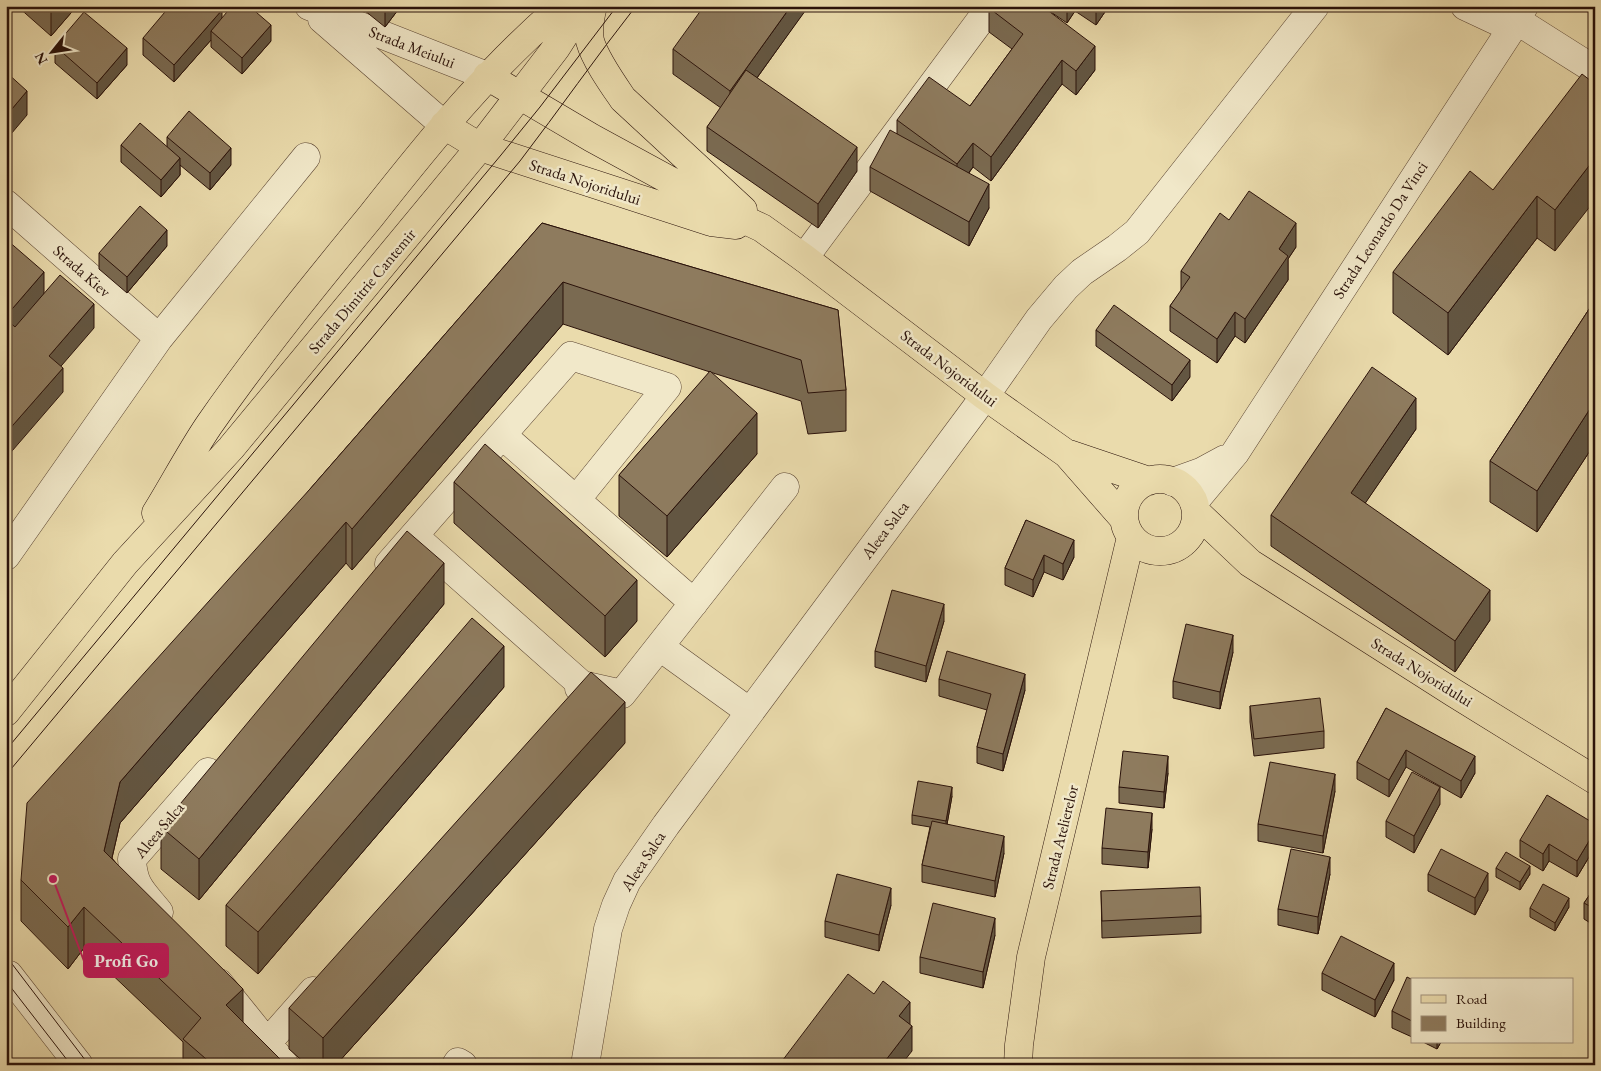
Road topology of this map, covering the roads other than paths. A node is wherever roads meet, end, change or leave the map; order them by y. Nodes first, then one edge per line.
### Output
1 (308, 6) edge
2 (562, 6) edge
3 (583, 6) edge
4 (593, 6) edge
5 (991, 6) edge
6 (1315, 6) edge
7 (1465, 6) edge
8 (1517, 18) edge
9 (1595, 70) edge
10 (487, 76) junction
11 (520, 96) junction
12 (444, 125) junction
13 (480, 148) junction
14 (306, 157) dead end
15 (6, 204) edge
16 (762, 228) junction
17 (804, 258) junction
18 (159, 338) junction
19 (985, 396) junction
20 (502, 435) junction
21 (1235, 453) junction
22 (1067, 454) junction
23 (1161, 481) junction
24 (785, 487) dead end
25 (576, 500) junction
26 (1195, 507) junction
27 (1128, 528) junction
28 (414, 536) junction
29 (1185, 542) junction
30 (1156, 551) junction
31 (6, 556) edge
32 (126, 563) junction
33 (1250, 563) junction
34 (375, 581) edge
35 (694, 603) junction
36 (1115, 612) junction
37 (660, 647) junction
38 (582, 685) junction
39 (562, 707) edge
40 (6, 712) edge
41 (750, 712) junction
42 (224, 754) edge
43 (1595, 780) edge
44 (174, 930) edge
45 (205, 966) edge
46 (9, 975) dead end
47 (327, 975) edge
48 (268, 1042) junction
49 (1013, 1058) edge
50 (79, 1065) edge
51 (285, 1065) edge
52 (456, 1065) edge
53 (463, 1065) edge
54 (585, 1065) edge

1 - 10 street, Strada Meiului
1 - 12 street, Strada Meiului
2 - 10 main road, Strada Dimitrie Cantemir
3 - 11 main road, Strada Dimitrie Cantemir
4 - 16 main road
5 - 17 street
6 - 19 street, Aleea Salca
7 - 8 street
8 - 9 street
8 - 21 street, Strada Leonardo Da Vinci
10 - 11 main road, Strada Nojoridului
10 - 12 main road, Strada Dimitrie Cantemir
11 - 13 main road, Strada Dimitrie Cantemir
11 - 16 main road, Strada Nojoridului
12 - 13 main road, Strada Nojoridului
12 - 32 main road, Strada Dimitrie Cantemir
13 - 16 main road, Strada Nojoridului
13 - 32 main road, Strada Dimitrie Cantemir
14 - 18 street
15 - 18 street, Strada Kiev
16 - 17 main road, Strada Nojoridului
17 - 19 main road, Strada Nojoridului
18 - 31 street
19 - 22 main road, Strada Nojoridului
19 - 41 street, Aleea Salca
20 - 25 street
20 - 25 street
20 - 28 street
21 - 23 street, Strada Leonardo Da Vinci
21 - 26 street, Strada Leonardo Da Vinci
22 - 23 main road
22 - 27 main road, Strada Nojoridului
23 - 26 main road, Strada Nojoridului
23 - 27 main road
24 - 35 street
25 - 35 street
26 - 29 main road
26 - 33 main road, Strada Nojoridului
27 - 30 main road, Strada Nojoridului
27 - 36 main road, Strada Atelierelor
28 - 34 street
28 - 38 street
29 - 30 main road
29 - 33 main road, Strada Nojoridului
30 - 36 main road, Strada Atelierelor
32 - 40 main road, Strada Dimitrie Cantemir
33 - 43 main road, Strada Nojoridului
35 - 37 street
36 - 49 main road, Strada Atelierelor
37 - 38 street
37 - 41 street
38 - 39 street
41 - 54 street, Aleea Salca
42 - 44 street, Aleea Salca
45 - 48 street
46 - 50 street
47 - 48 street
48 - 51 street
52 - 53 street

